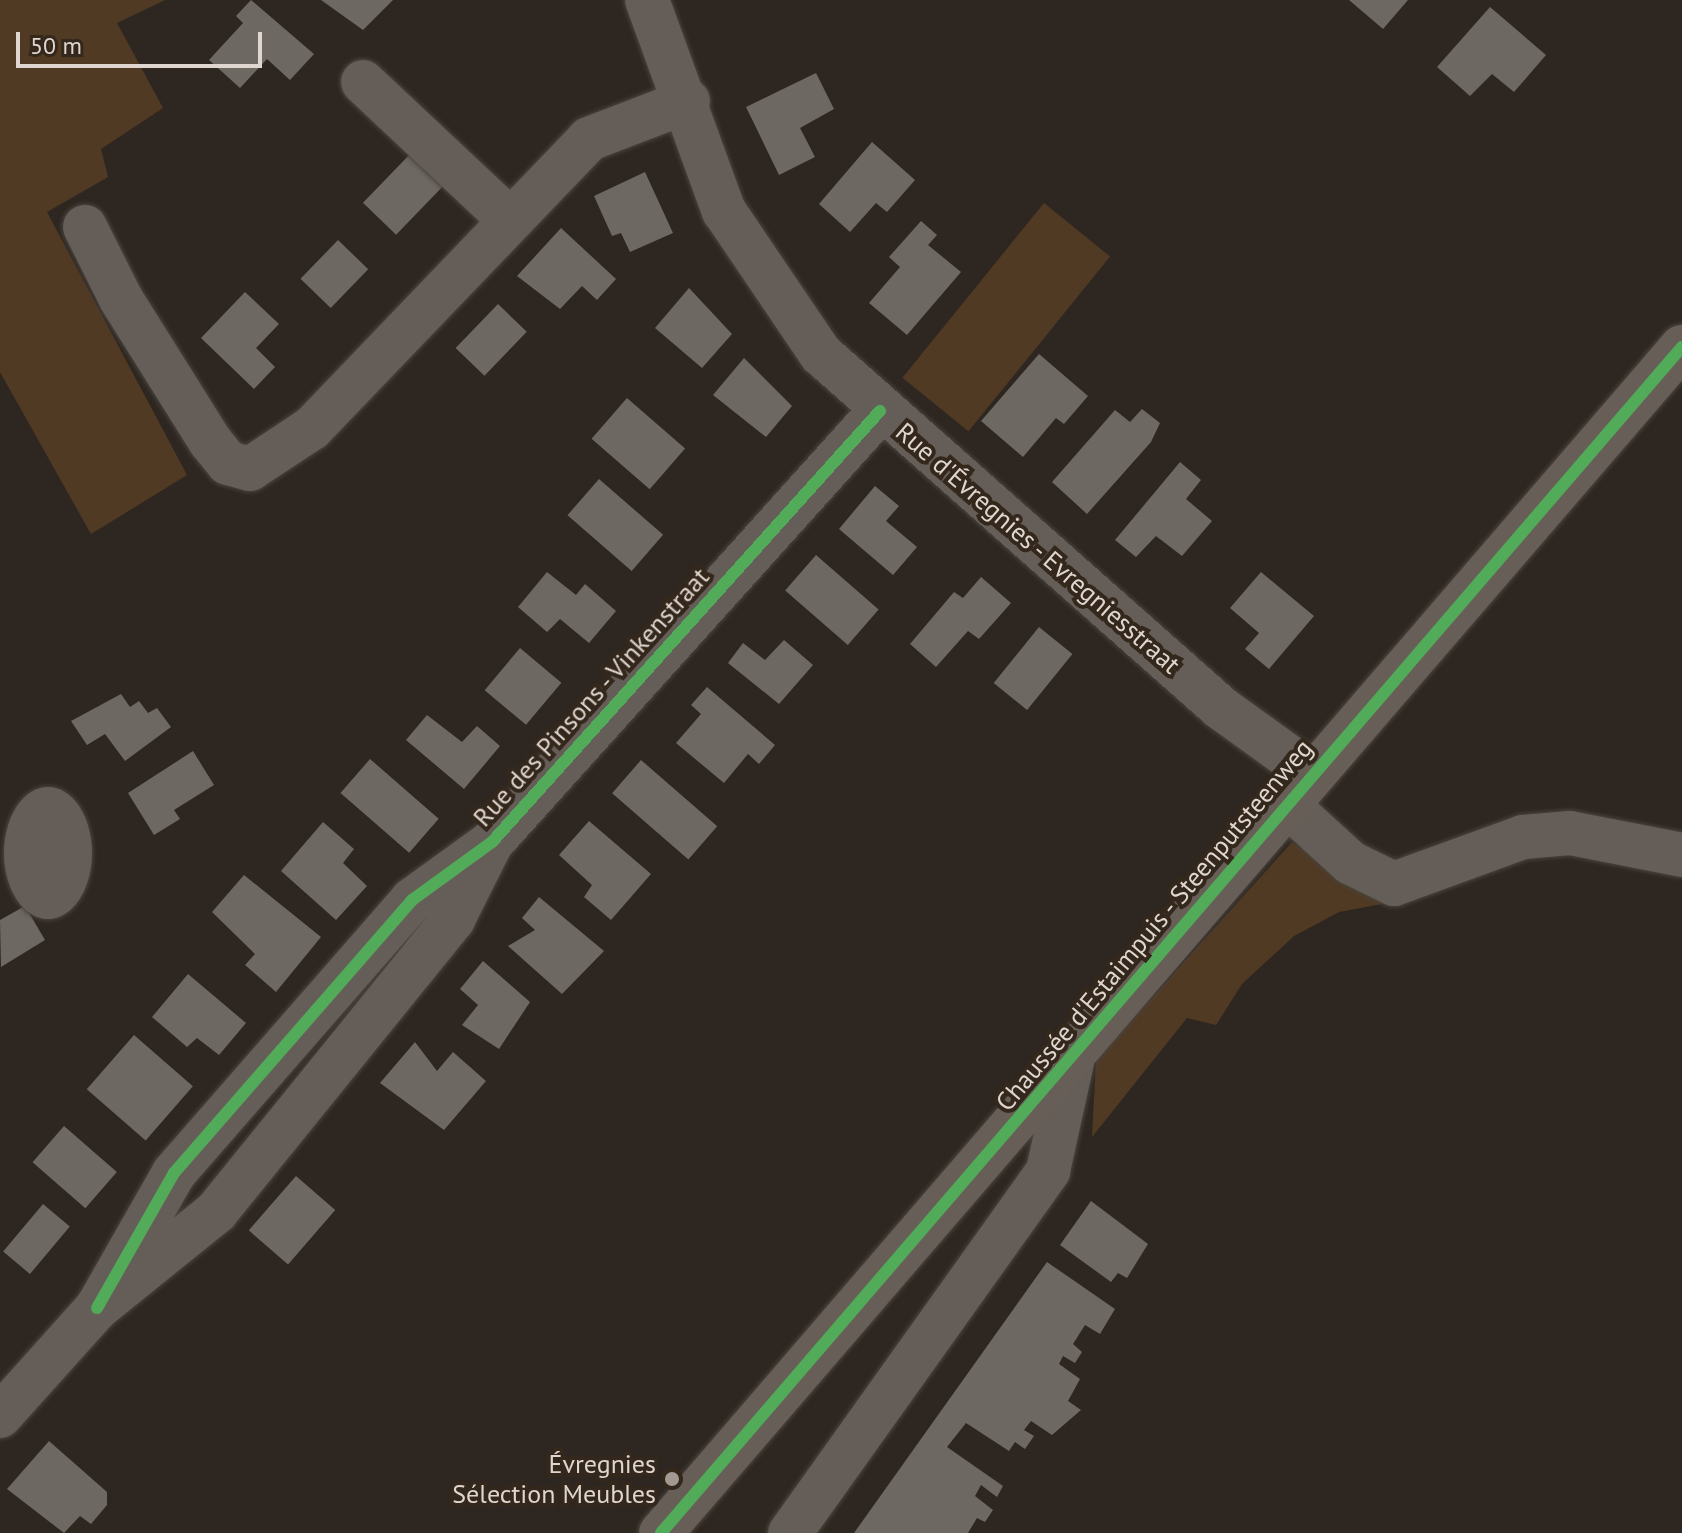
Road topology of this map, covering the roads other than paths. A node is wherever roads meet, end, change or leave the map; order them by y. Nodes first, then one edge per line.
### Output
1 (647, 0) edge
2 (363, 82) dead end
3 (688, 101) junction
4 (508, 218) junction
5 (85, 227) dead end
6 (1682, 347) edge
7 (880, 411) junction
8 (1298, 788) junction
9 (492, 842) junction
10 (1682, 855) edge
11 (1073, 1057) junction
12 (97, 1308) junction
13 (0, 1416) edge
14 (661, 1533) edge
15 (790, 1533) edge

1 - 3 street, Rue d'Évregnies - Evregniesstraat
2 - 4 street
3 - 4 street
3 - 7 street, Rue d'Évregnies - Evregniesstraat
4 - 5 street
6 - 8 main road, Chaussée d'Estaimpuis - Steenputsteenweg
7 - 8 street, Rue d'Évregnies - Evregniesstraat
7 - 9 street, Rue des Pinsons - Vinkenstraat
8 - 10 street, Rue d'Évregnies - Evregniesstraat
8 - 11 main road, Chaussée d'Estaimpuis - Steenputsteenweg
9 - 12 street, Rue des Pinsons - Vinkenstraat
9 - 12 street, Rue des Pinsons - Vinkenstraat
11 - 14 main road, Chaussée d'Estaimpuis - Steenputsteenweg
11 - 15 street
12 - 13 street, Rue des Pinsons - Vinkenstraat

